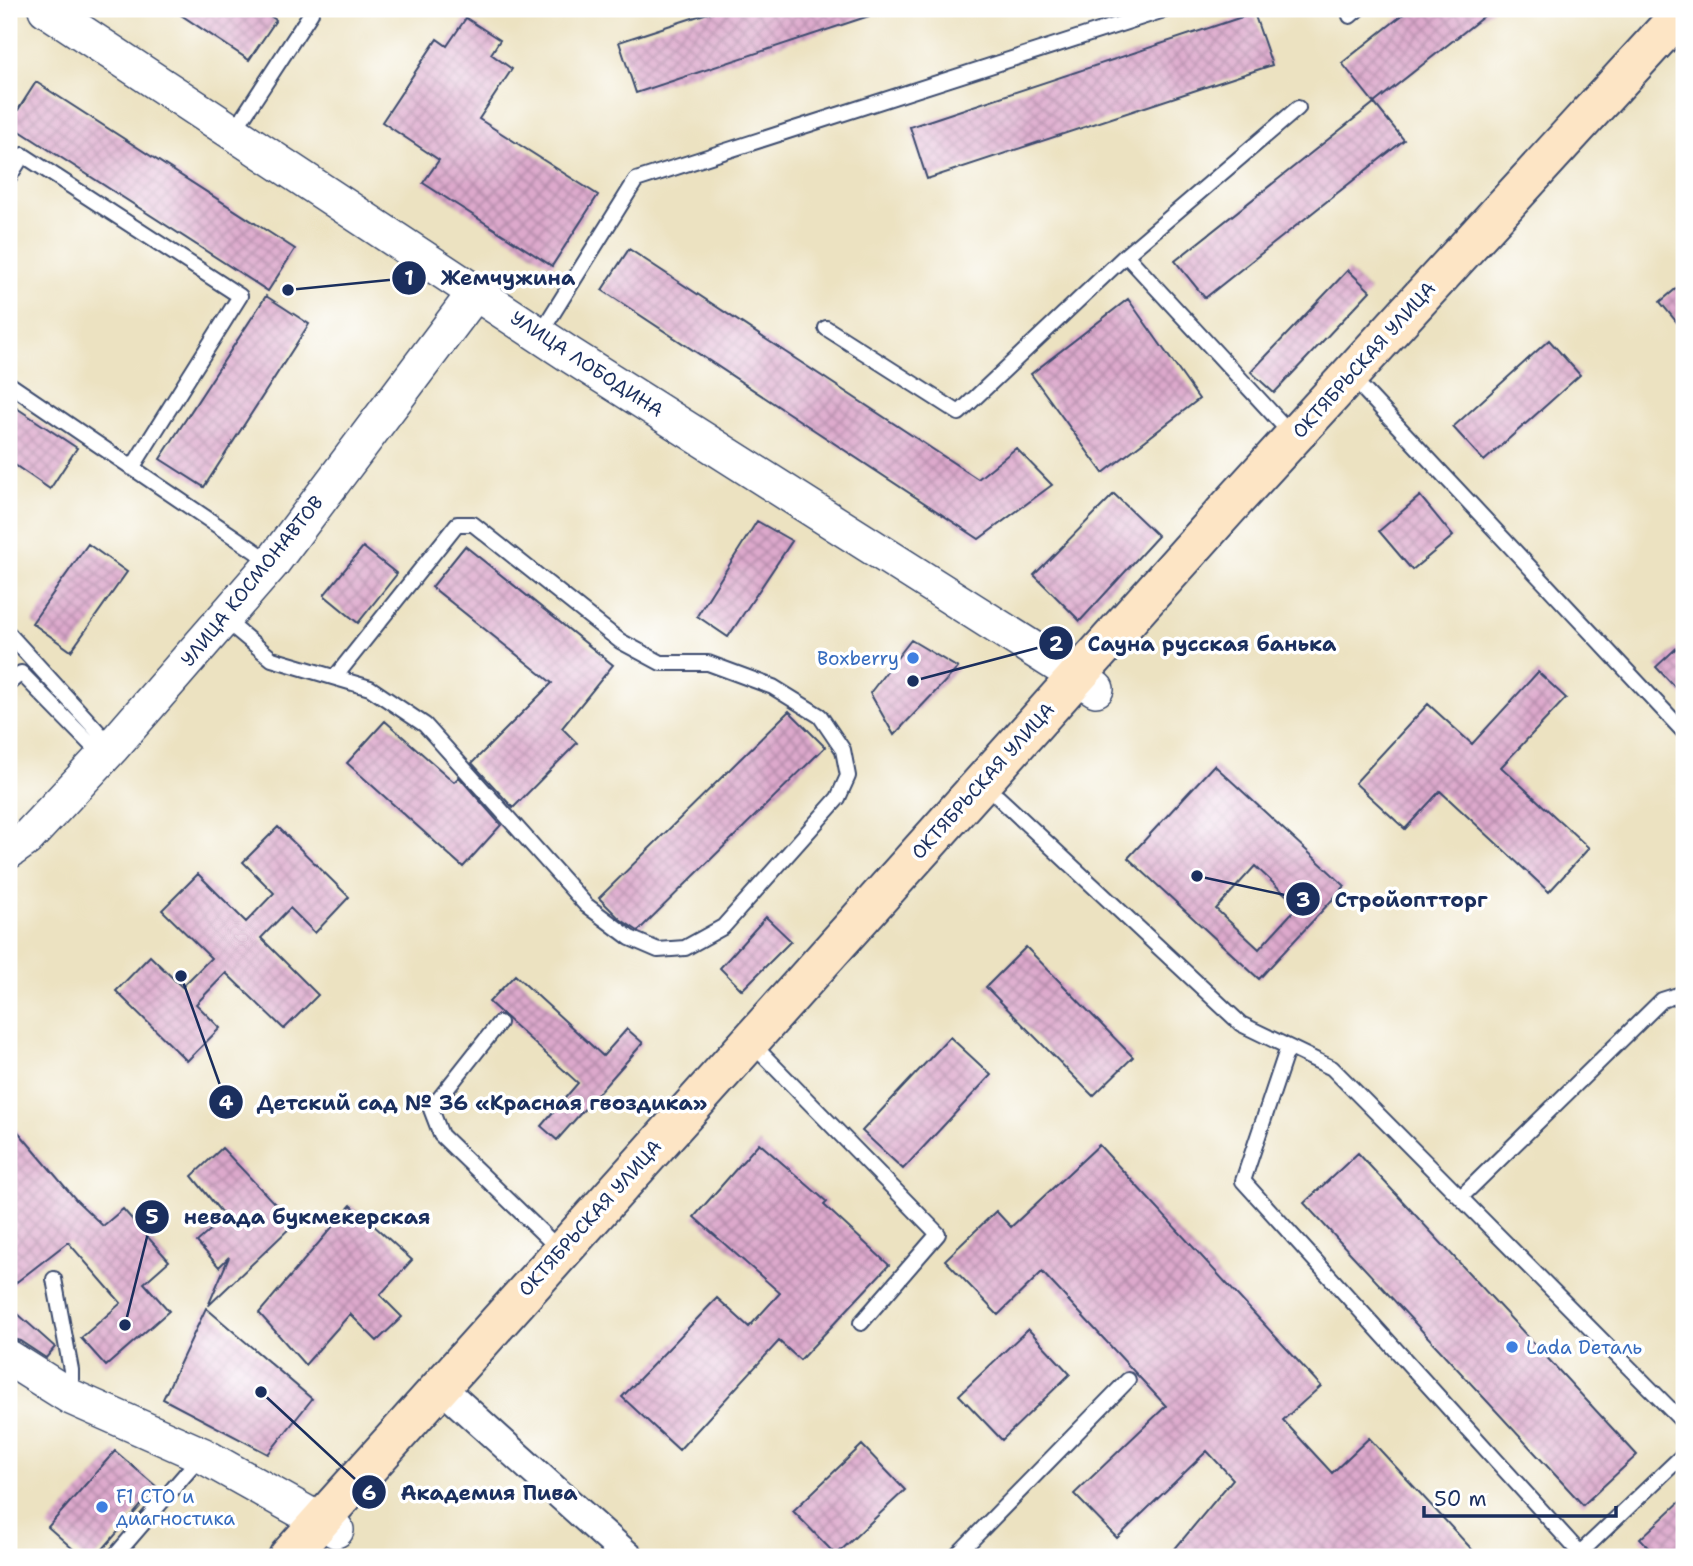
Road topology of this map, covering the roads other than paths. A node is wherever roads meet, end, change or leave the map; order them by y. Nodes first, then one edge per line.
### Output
1 (46, 9) edge
2 (1167, 9) edge
3 (309, 10) edge
4 (1684, 10) edge
5 (1684, 40) edge
6 (1298, 108) dead end
7 (234, 131) junction
8 (9, 177) edge
9 (1126, 255) junction
10 (475, 293) junction
11 (826, 328) dead end
12 (540, 334) junction
13 (9, 384) edge
14 (1364, 390) junction
15 (1294, 437) junction
16 (132, 468) junction
17 (272, 563) junction
18 (223, 619) junction
19 (9, 635) edge
20 (335, 677) junction
21 (1087, 683) junction
22 (9, 684) edge
23 (1684, 732) edge
24 (107, 752) junction
25 (998, 797) junction
26 (9, 851) edge
27 (1684, 993) edge
28 (499, 1023) dead end
29 (1288, 1047) junction
30 (763, 1055) junction
31 (1461, 1197) junction
32 (561, 1251) junction
33 (54, 1279) dead end
34 (862, 1323) dead end
35 (9, 1358) edge
36 (1128, 1380) dead end
37 (71, 1396) junction
38 (454, 1399) junction
39 (1684, 1423) edge
40 (1684, 1454) edge
41 (202, 1455) junction
42 (322, 1537) edge
43 (1580, 1556) edge
44 (114, 1557) edge
45 (288, 1557) edge
46 (629, 1557) edge
47 (955, 1557) edge

1 - 7 street, УЛИЦА ЛОБОДИНА
2 - 12 lane
3 - 7 lane
4 - 15 main road, ОКТЯБРЬСКАЯ УЛИЦА
5 - 14 main road, ОКТЯБРЬСКАЯ УЛИЦА
6 - 9 lane
7 - 10 street, УЛИЦА ЛОБОДИНА
8 - 16 lane
9 - 11 lane
9 - 15 lane
10 - 12 street, УЛИЦА ЛОБОДИНА
10 - 17 street, УЛИЦА КОСМОНАВТОВ
12 - 21 street, УЛИЦА ЛОБОДИНА
13 - 16 lane
14 - 21 main road, ОКТЯБРЬСКАЯ УЛИЦА
14 - 23 lane
15 - 21 main road, ОКТЯБРЬСКАЯ УЛИЦА
16 - 17 lane
17 - 18 street, УЛИЦА КОСМОНАВТОВ
18 - 20 lane
18 - 24 street, УЛИЦА КОСМОНАВТОВ
19 - 24 lane
20 - 20 lane
21 - 25 main road, ОКТЯБРЬСКАЯ УЛИЦА
21 - 32 main road, ОКТЯБРЬСКАЯ УЛИЦА
22 - 24 lane
24 - 26 street, УЛИЦА КОСМОНАВТОВ
25 - 29 lane
25 - 30 main road, ОКТЯБРЬСКАЯ УЛИЦА
27 - 31 lane
28 - 32 lane
29 - 31 lane
29 - 43 lane
30 - 34 lane
30 - 38 main road, ОКТЯБРЬСКАЯ УЛИЦА
31 - 39 lane
32 - 42 main road, ОКТЯБРЬСКАЯ УЛИЦА
33 - 37 lane
35 - 37 street
36 - 47 lane
37 - 41 street
38 - 42 main road, ОКТЯБРЬСКАЯ УЛИЦА
38 - 46 street
40 - 43 lane
41 - 42 street
41 - 44 lane
42 - 45 main road, ОКТЯБРЬСКАЯ УЛИЦА

